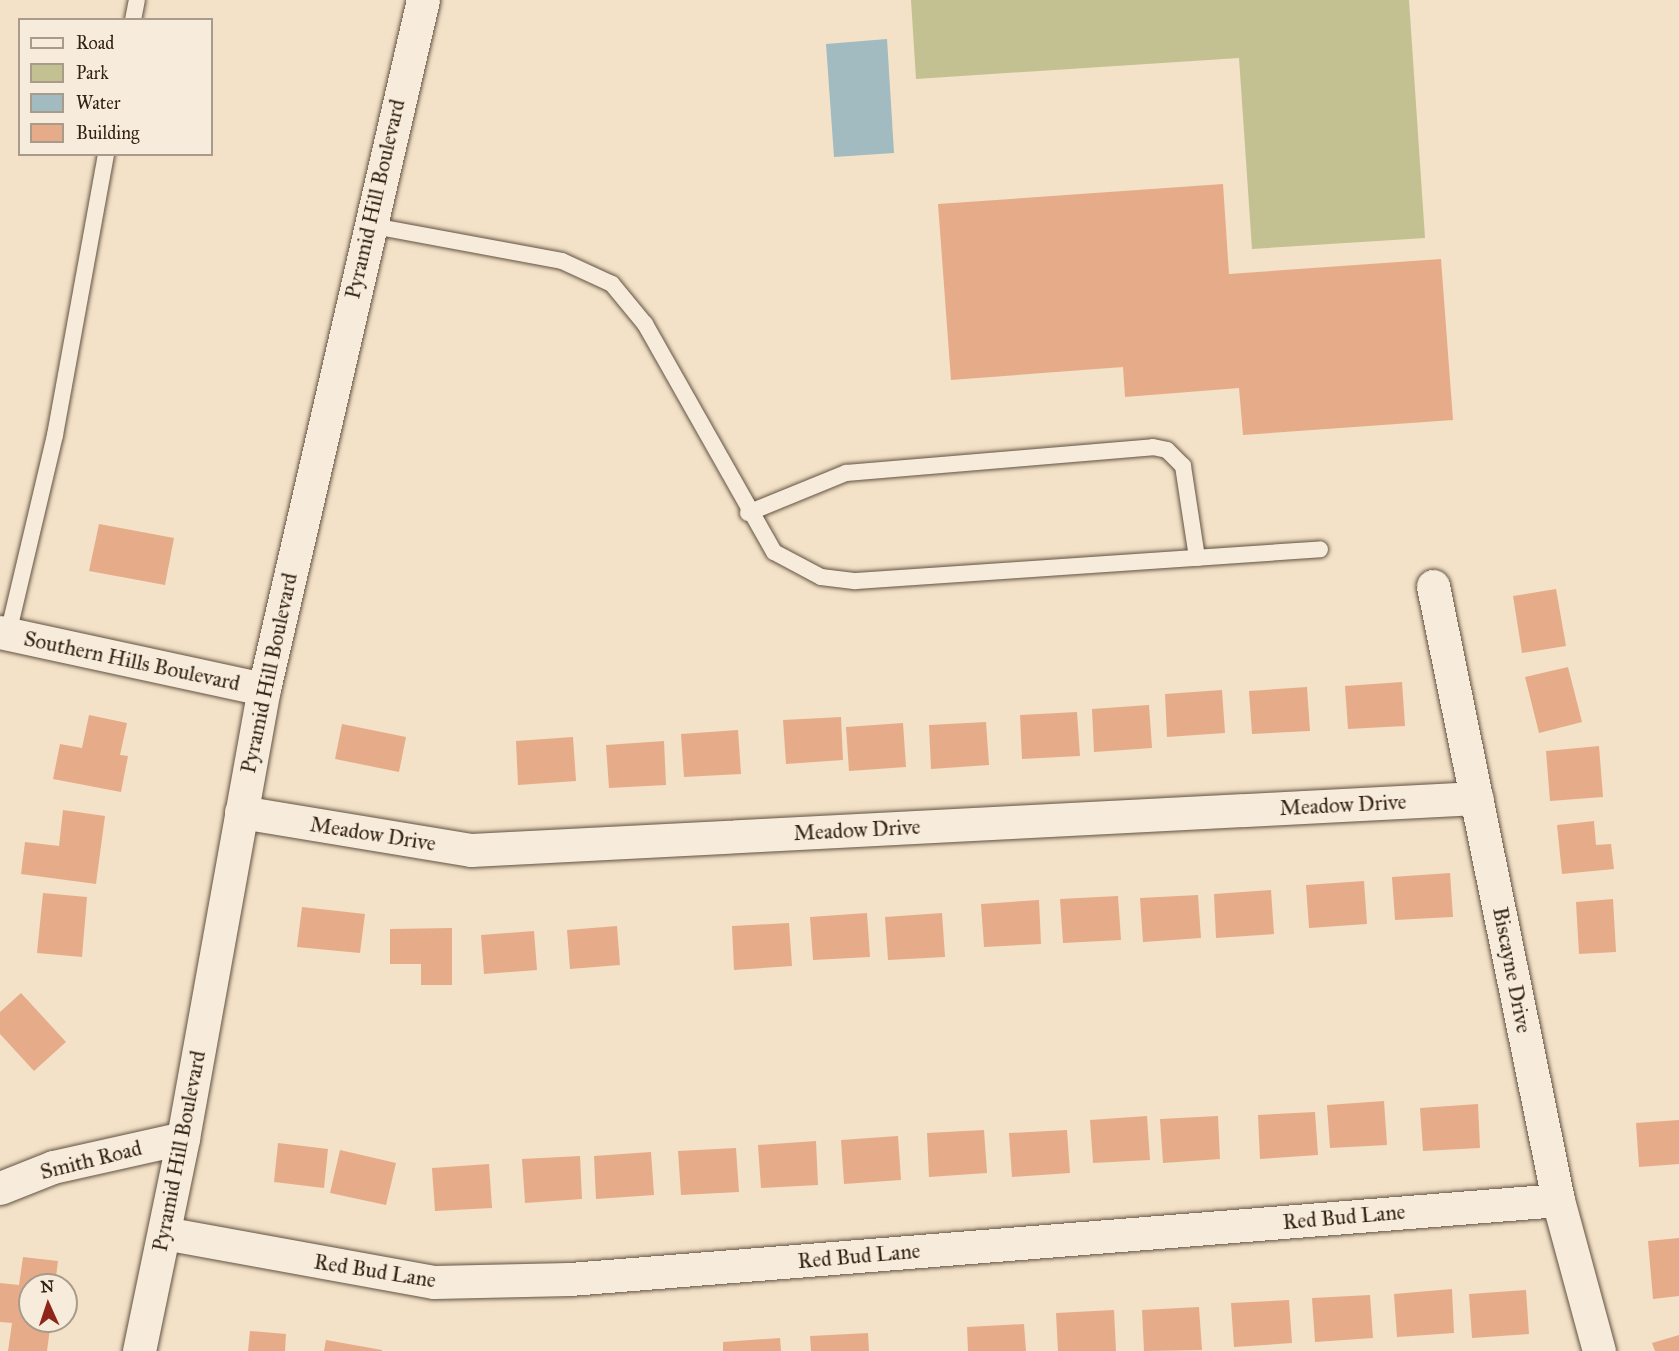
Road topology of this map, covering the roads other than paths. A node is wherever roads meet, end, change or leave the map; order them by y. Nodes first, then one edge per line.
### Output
1 (137, 0) edge
2 (423, 0) edge
3 (133, 18) edge
4 (106, 156) edge
5 (368, 225) junction
6 (748, 513) junction
7 (1320, 549) dead end
8 (1197, 558) junction
9 (1433, 586) dead end
10 (4, 633) edge
11 (264, 689) junction
12 (1477, 798) junction
13 (241, 812) junction
14 (183, 1138) junction
15 (0, 1188) edge
16 (1558, 1200) junction
17 (164, 1233) junction
18 (139, 1351) edge
19 (1599, 1351) edge

1 - 3 lane
2 - 5 street, Pyramid Hill Boulevard
4 - 10 lane
5 - 6 lane
5 - 11 street, Pyramid Hill Boulevard
6 - 8 lane
6 - 8 lane
7 - 8 lane
9 - 12 street, Biscayne Drive
10 - 11 street, Southern Hills Boulevard
11 - 13 street, Pyramid Hill Boulevard
12 - 13 street, Meadow Drive
12 - 16 street, Biscayne Drive
13 - 14 street, Pyramid Hill Boulevard
14 - 15 street, Smith Road
14 - 17 street, Pyramid Hill Boulevard
16 - 17 street, Red Bud Lane
16 - 19 street, Biscayne Drive
17 - 18 street, Pyramid Hill Boulevard

